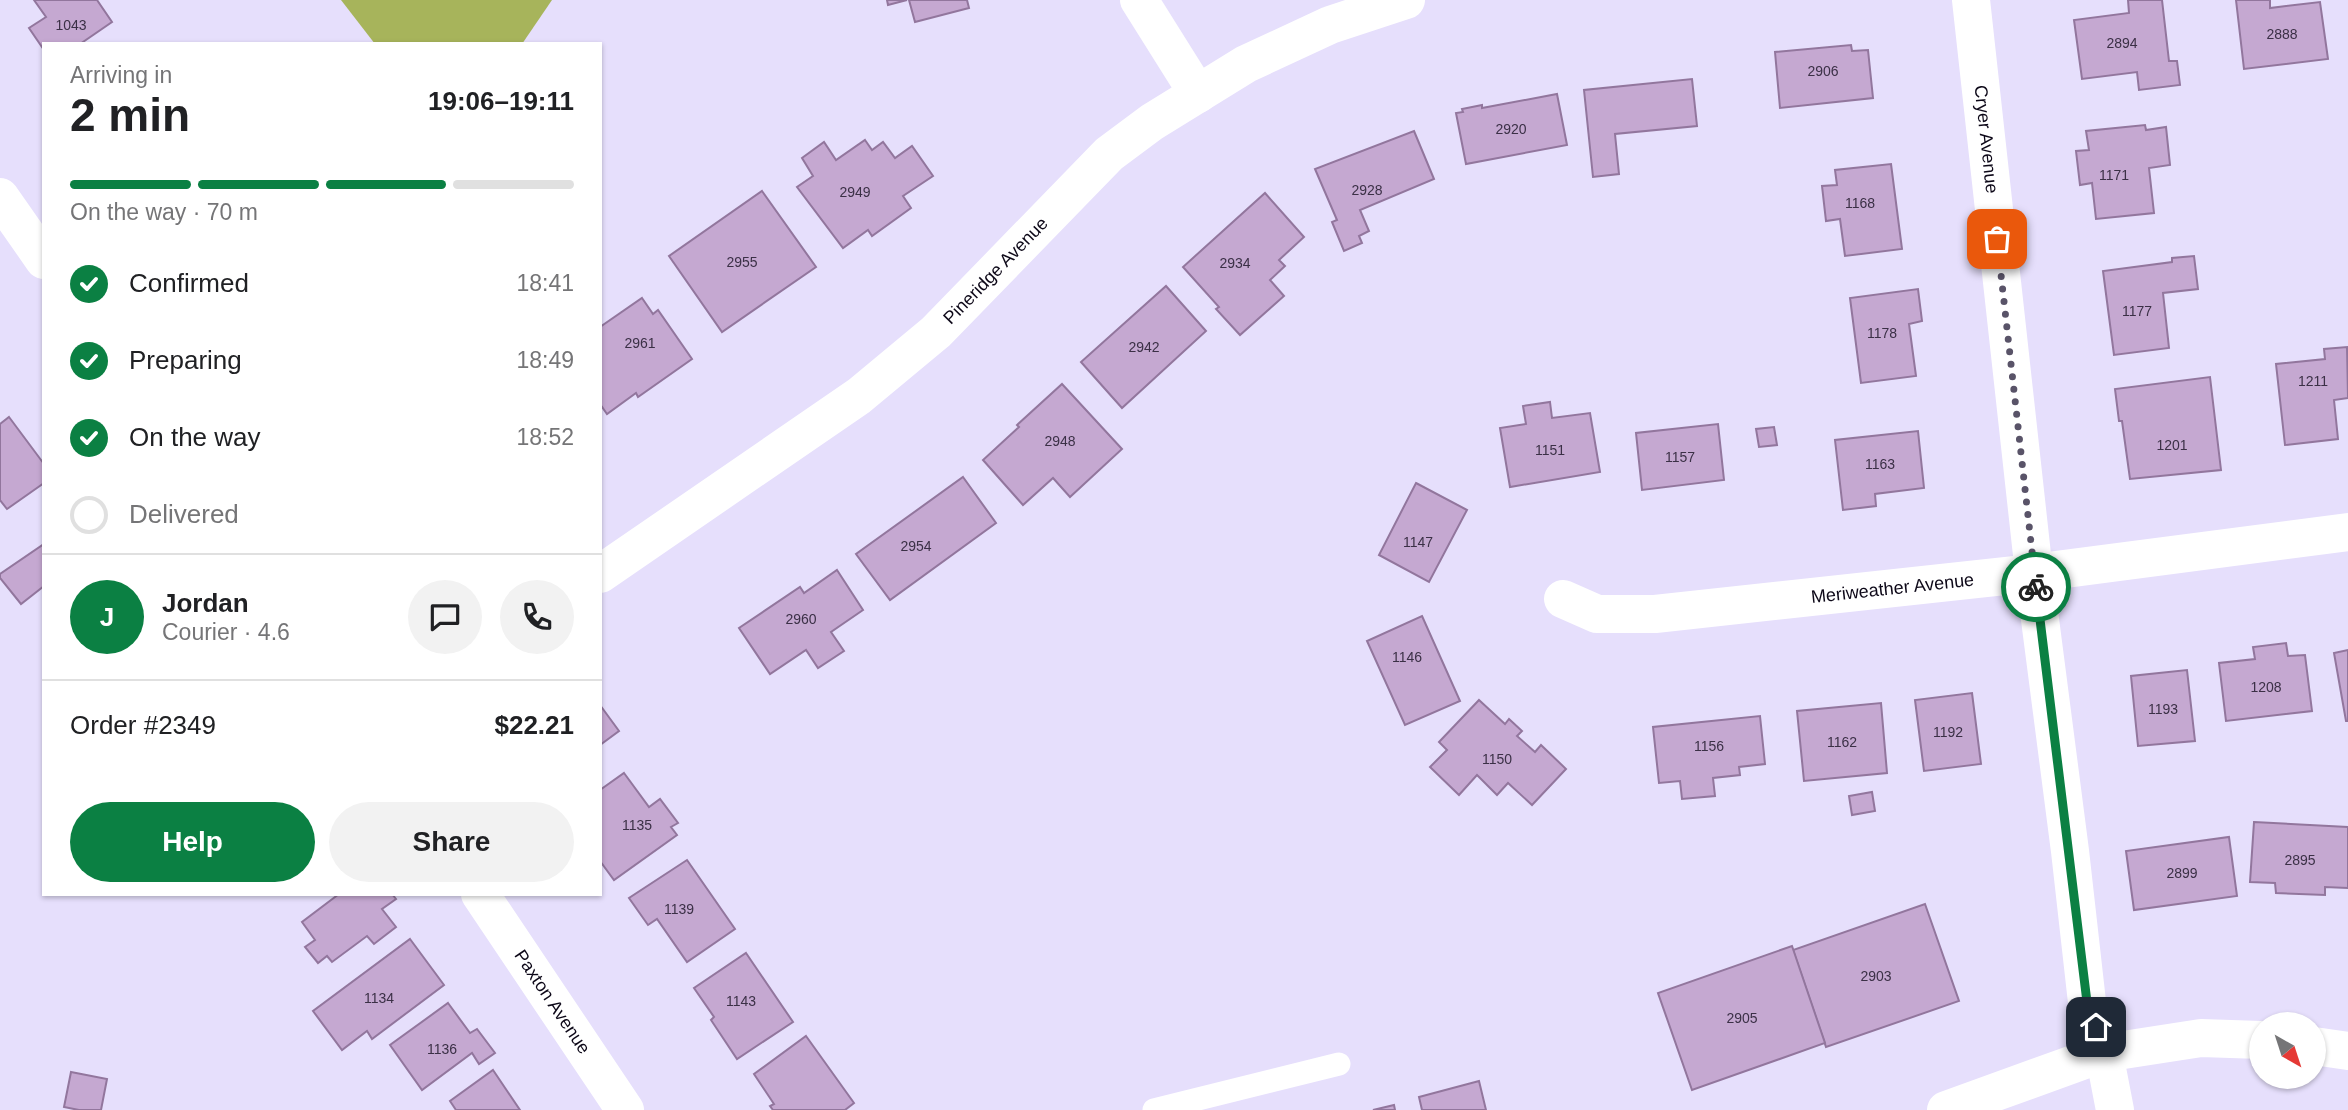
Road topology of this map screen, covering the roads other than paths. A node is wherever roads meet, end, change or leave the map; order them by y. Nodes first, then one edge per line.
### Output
1 (1139, 0) edge
2 (1406, 0) edge
3 (1970, 0) edge
4 (1198, 94) junction
5 (0, 197) edge
6 (42, 257) edge
7 (2348, 533) edge
8 (602, 573) edge
9 (2034, 573) junction
10 (1563, 599) dead end
11 (481, 896) edge
12 (2249, 1040) edge
13 (2326, 1048) edge
14 (2348, 1052) edge
15 (2104, 1053) junction
16 (1339, 1064) dead end
17 (625, 1110) edge
18 (1154, 1110) edge
19 (1946, 1110) edge
20 (2115, 1110) edge

1 - 4 street
2 - 4 street, Pineridge Avenue
3 - 9 street, Cryer Avenue
4 - 8 street, Pineridge Avenue
5 - 6 street
7 - 9 street, Meriweather Avenue
9 - 10 street, Meriweather Avenue
9 - 15 street, Cryer Avenue
11 - 17 street, Paxton Avenue
12 - 15 street
13 - 14 street
15 - 19 street
15 - 20 street, Cryer Avenue
16 - 18 lane

